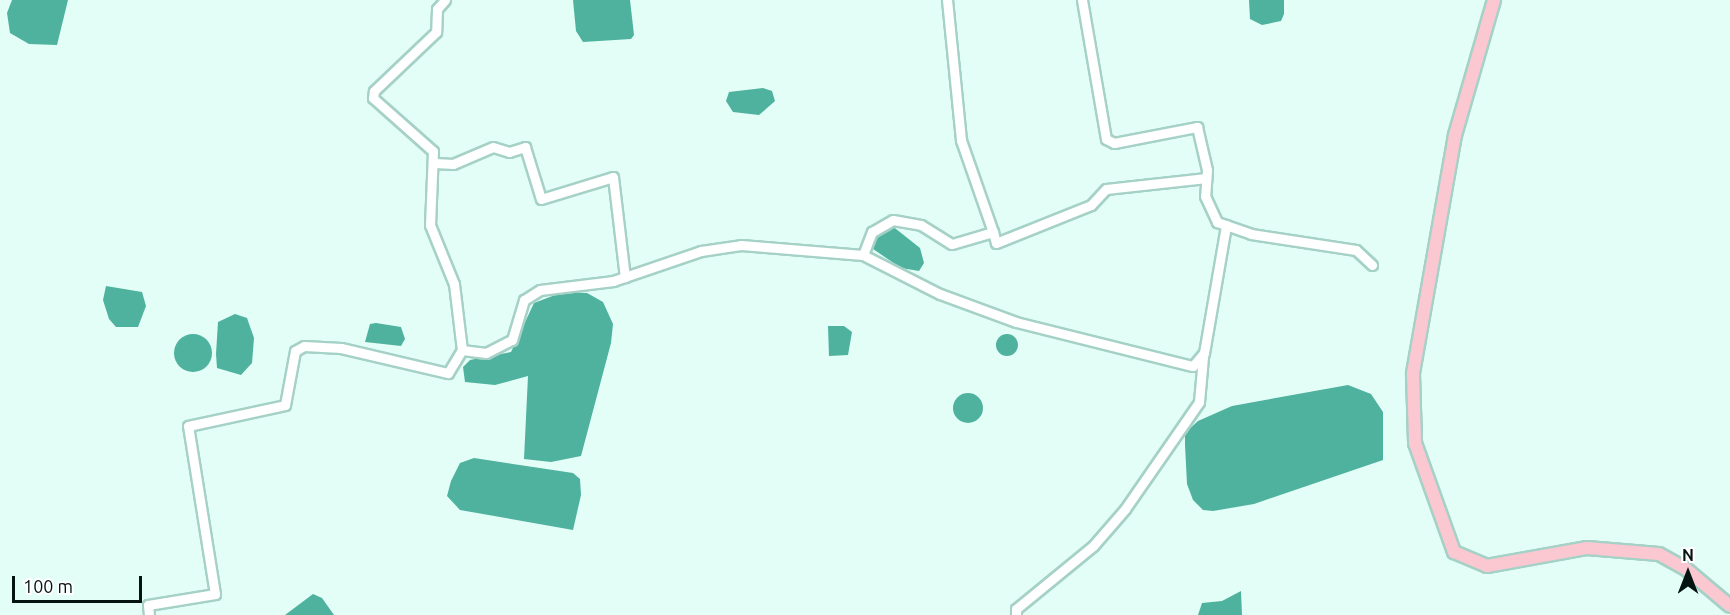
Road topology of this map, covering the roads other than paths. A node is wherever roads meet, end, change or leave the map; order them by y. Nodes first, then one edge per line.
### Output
1 (445, 0) edge
2 (947, 0) edge
3 (1082, 0) edge
4 (1494, 0) edge
5 (435, 164) junction
6 (1206, 178) junction
7 (1226, 225) junction
8 (993, 232) junction
9 (862, 255) junction
10 (1372, 265) dead end
11 (626, 277) junction
12 (462, 351) junction
13 (1204, 353) junction
14 (1730, 606) edge
15 (149, 615) edge
16 (1016, 615) edge

1 - 5 street
2 - 8 street
3 - 6 street
4 - 14 main road
5 - 11 street
5 - 12 street
6 - 7 street
6 - 8 street
7 - 10 street
7 - 13 street
8 - 9 street
9 - 11 street
9 - 13 street
11 - 12 street
12 - 15 street
13 - 16 street

